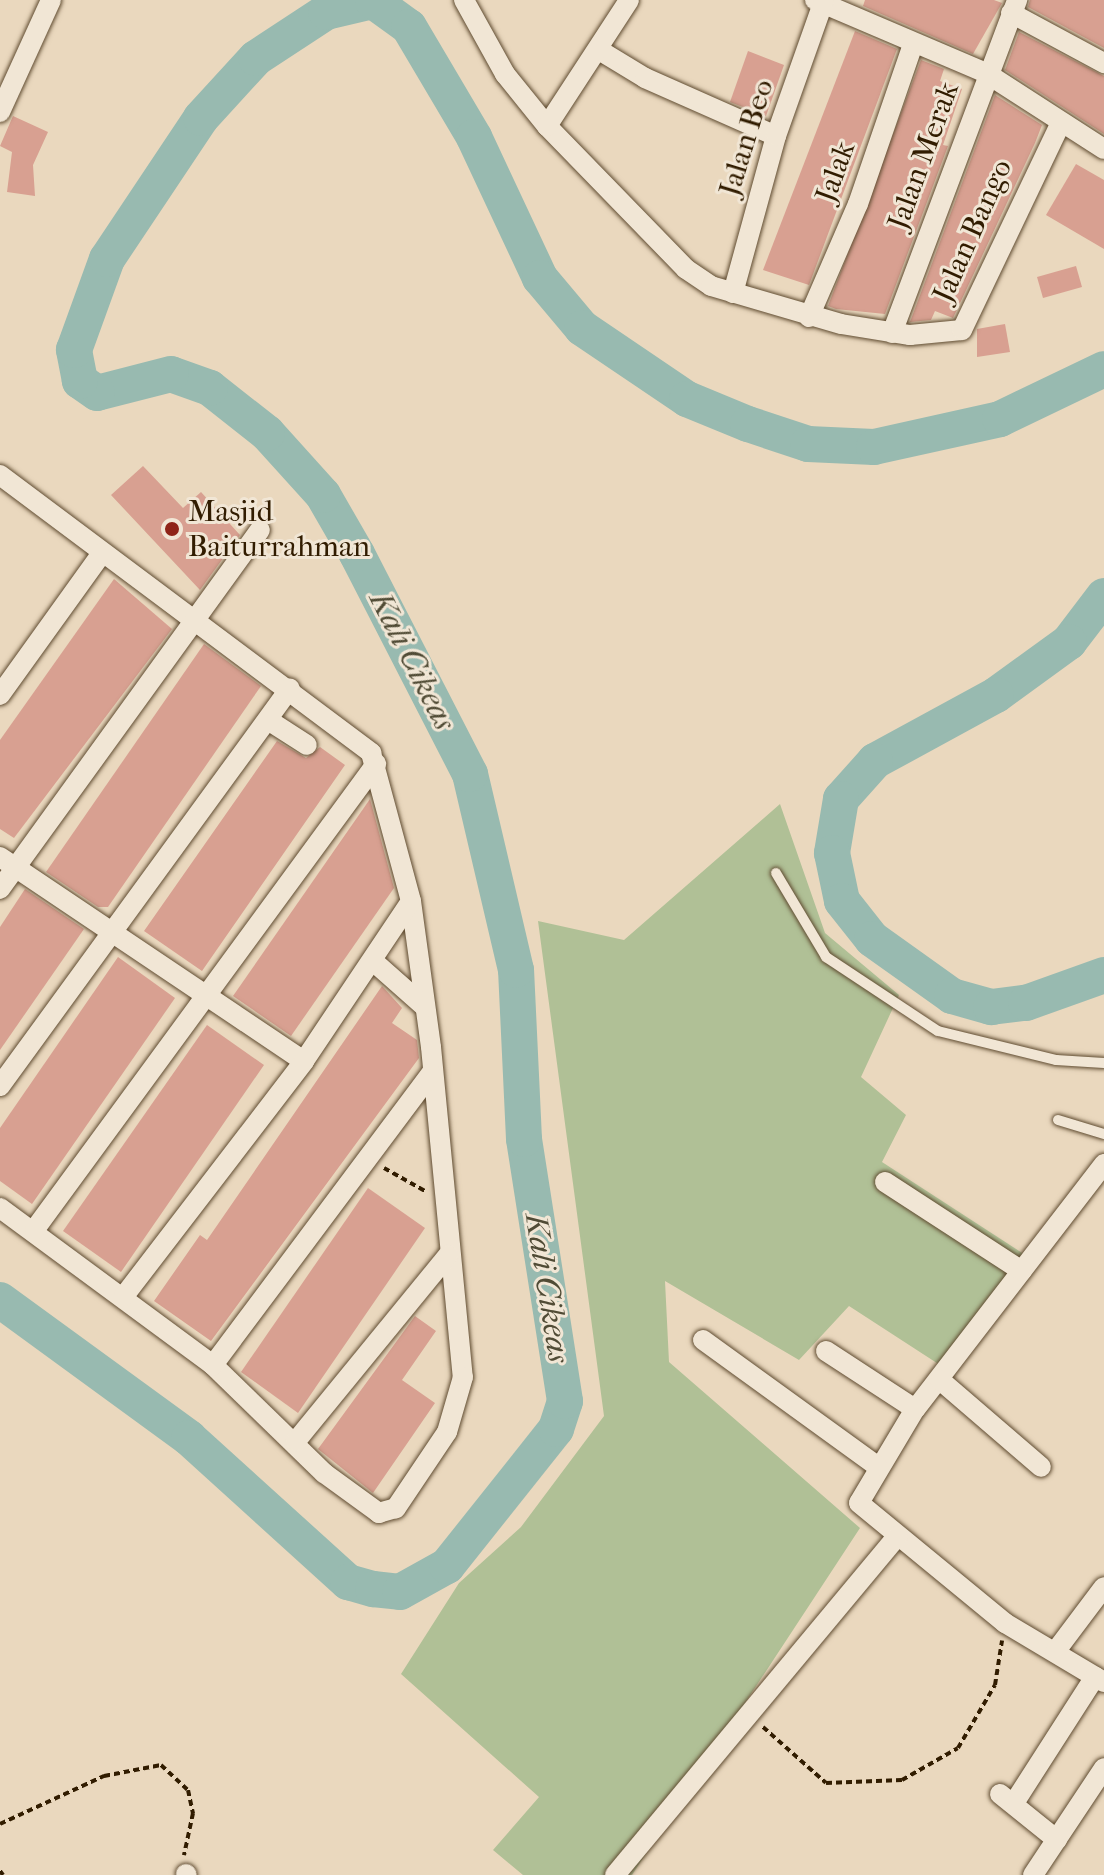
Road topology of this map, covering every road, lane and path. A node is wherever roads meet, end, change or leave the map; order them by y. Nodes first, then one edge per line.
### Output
1 (51, 0) edge
2 (629, 0) edge
3 (819, 1) edge
4 (474, 5) edge
5 (1014, 7) edge
6 (913, 44) junction
7 (599, 50) junction
8 (1104, 63) edge
9 (986, 73) junction
10 (0, 112) edge
11 (1061, 122) junction
12 (547, 126) junction
13 (776, 136) junction
14 (1104, 149) edge
15 (733, 293) junction
16 (809, 317) junction
17 (892, 333) junction
18 (0, 475) edge
19 (260, 530) dead end
20 (102, 553) junction
21 (193, 621) junction
22 (290, 689) junction
23 (0, 695) edge
24 (268, 720) junction
25 (307, 745) dead end
26 (376, 764) junction
27 (8, 862) edge
28 (776, 873) dead end
29 (0, 889) edge
30 (411, 901) junction
31 (117, 931) junction
32 (373, 961) junction
33 (210, 991) junction
34 (425, 1007) junction
35 (304, 1061) junction
36 (1104, 1063) edge
37 (431, 1074) junction
38 (0, 1086) edge
39 (1058, 1120) dead end
40 (1104, 1134) edge
41 (369, 1160) junction
42 (1102, 1169) edge
43 (885, 1182) dead end
44 (448, 1204) junction
45 (0, 1208) edge
46 (35, 1229) junction
47 (448, 1255) junction
48 (1022, 1271) junction
49 (124, 1296) junction
50 (703, 1340) dead end
51 (826, 1351) dead end
52 (213, 1365) junction
53 (940, 1380) junction
54 (915, 1409) junction
55 (296, 1441) junction
56 (877, 1466) junction
57 (1041, 1467) dead end
58 (897, 1536) junction
59 (1104, 1587) edge
60 (1005, 1623) junction
61 (1055, 1652) junction
62 (1099, 1679) edge
63 (748, 1714) junction
64 (1104, 1768) edge
65 (0, 1824) edge
66 (1057, 1840) junction
67 (186, 1875) edge
68 (615, 1875) edge
69 (1033, 1875) edge

1 - 10 street
2 - 7 street
3 - 6 street
3 - 13 street, Jalan Beo
4 - 12 street, Jalan Bango
5 - 8 street
5 - 9 street, Jalan Merak
6 - 9 street
6 - 16 street, Jalak
7 - 12 street
7 - 13 street
9 - 11 street
9 - 17 street, Jalan Merak
11 - 14 street
11 - 17 street, Jalan Bango
12 - 15 street, Jalan Bango
13 - 15 street, Jalan Beo
15 - 16 street, Jalan Bango
16 - 17 street, Jalan Bango
18 - 20 street
19 - 21 street
20 - 21 street
20 - 23 street
21 - 22 street
21 - 27 street
22 - 24 street
22 - 26 street
24 - 25 street
24 - 31 street
26 - 30 street
26 - 33 street
27 - 29 street
27 - 31 street
28 - 36 lane
30 - 32 street
30 - 34 street
31 - 33 street
31 - 38 street
32 - 34 street
32 - 35 street
33 - 35 street
33 - 46 street
34 - 37 street
35 - 49 street
37 - 41 street
37 - 44 street
39 - 40 lane
41 - 44 path
41 - 52 street
42 - 48 street
43 - 48 street
44 - 47 street
45 - 46 street
46 - 49 street
47 - 55 street
47 - 55 street
48 - 53 street
49 - 52 street
50 - 56 street
51 - 54 street
52 - 55 street
53 - 54 street
53 - 57 street
54 - 56 street
56 - 58 street
58 - 60 street
58 - 63 street
59 - 61 street
60 - 61 street
60 - 63 path
61 - 62 street
62 - 66 street
63 - 68 street
64 - 66 street
65 - 67 path
66 - 69 street

